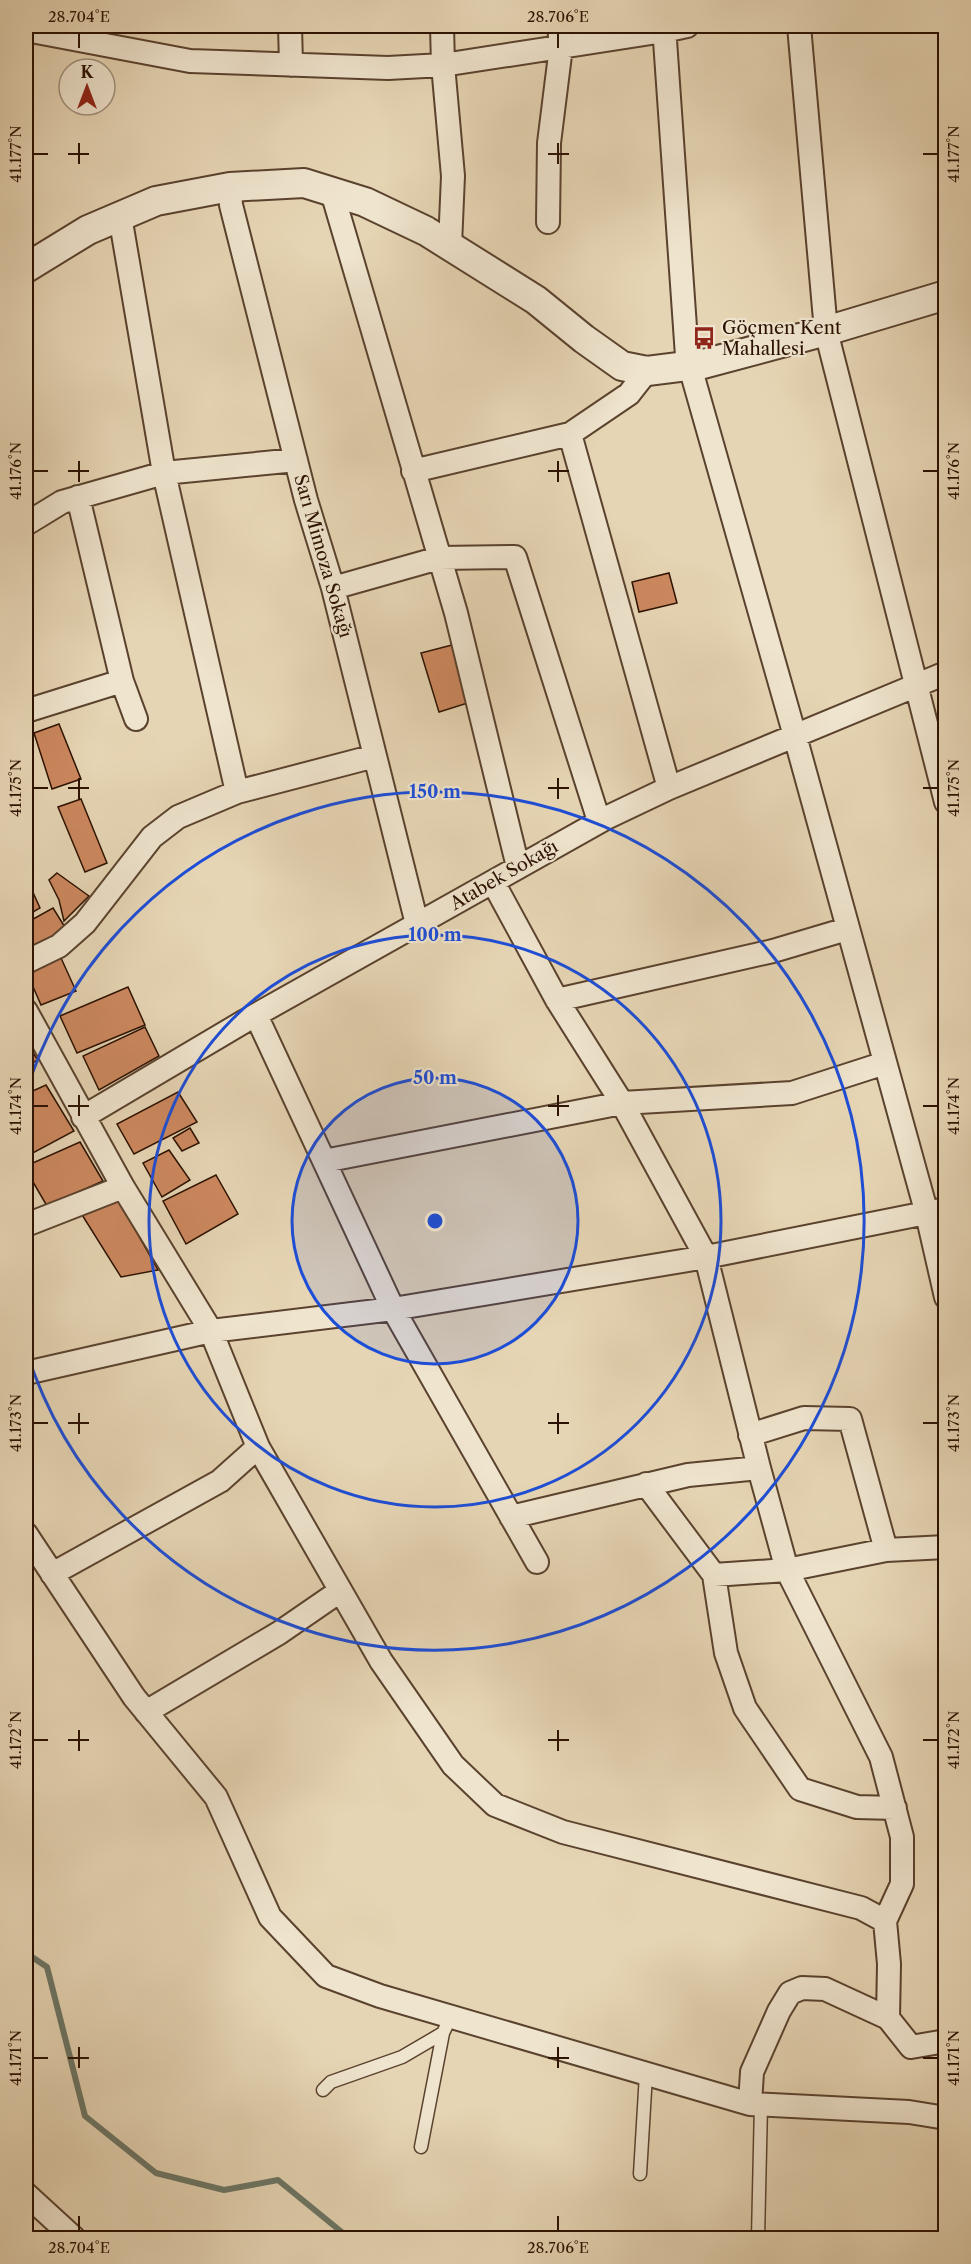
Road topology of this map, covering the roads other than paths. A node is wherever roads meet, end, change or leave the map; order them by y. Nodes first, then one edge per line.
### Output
1 (290, 26) edge
2 (442, 26) edge
3 (687, 26) edge
4 (799, 26) edge
5 (664, 28) edge
6 (26, 30) edge
7 (560, 36) edge
8 (291, 65) junction
9 (443, 65) junction
10 (230, 187) junction
11 (332, 192) junction
12 (120, 216) junction
13 (548, 222) dead end
14 (450, 245) junction
15 (26, 268) edge
16 (945, 295) edge
17 (826, 332) junction
18 (690, 365) junction
19 (647, 371) junction
20 (570, 434) junction
21 (296, 460) junction
22 (413, 471) junction
23 (164, 473) junction
24 (78, 497) junction
25 (26, 524) edge
26 (438, 558) junction
27 (333, 588) junction
28 (945, 673) edge
29 (122, 681) junction
30 (917, 686) junction
31 (26, 711) edge
32 (136, 719) dead end
33 (795, 736) junction
34 (375, 756) junction
35 (669, 788) junction
36 (237, 792) junction
37 (945, 802) edge
38 (599, 821) junction
39 (518, 867) junction
40 (493, 882) junction
41 (417, 924) junction
42 (847, 929) junction
43 (26, 962) edge
44 (557, 1000) junction
45 (26, 1011) edge
46 (256, 1015) junction
47 (885, 1063) junction
48 (622, 1103) junction
49 (83, 1117) junction
50 (324, 1161) junction
51 (123, 1187) junction
52 (936, 1211) edge
53 (26, 1224) edge
54 (706, 1257) junction
55 (945, 1297) edge
56 (393, 1309) junction
57 (211, 1331) junction
58 (26, 1372) edge
59 (750, 1435) junction
60 (258, 1447) junction
61 (759, 1468) junction
62 (646, 1484) junction
63 (511, 1517) junction
64 (26, 1534) edge
65 (945, 1547) edge
66 (886, 1550) junction
67 (537, 1562) dead end
68 (787, 1570) junction
69 (52, 1574) junction
70 (714, 1575) junction
71 (340, 1591) junction
72 (146, 1712) junction
73 (895, 1808) junction
74 (885, 1921) junction
75 (888, 2018) junction
76 (447, 2024) junction
77 (945, 2041) edge
78 (646, 2074) junction
79 (323, 2090) dead end
80 (756, 2104) junction
81 (945, 2118) edge
82 (421, 2147) dead end
83 (640, 2174) dead end
84 (26, 2194) edge
85 (74, 2238) edge
86 (758, 2238) edge

1 - 8 street
2 - 9 street
3 - 5 street
4 - 17 street
5 - 7 street
5 - 18 street
6 - 8 street
7 - 9 street
7 - 13 street
8 - 9 street
9 - 14 street
10 - 11 street
10 - 12 street
10 - 21 street, Sarı Mimoza Sokağı
11 - 14 street
11 - 22 street
12 - 15 street
12 - 23 street
14 - 19 street
16 - 17 street
17 - 18 street
17 - 30 street
18 - 19 street
18 - 33 street
19 - 20 street
20 - 22 street
20 - 35 street
21 - 23 street
21 - 27 street, Sarı Mimoza Sokağı
22 - 26 street
23 - 24 street
23 - 36 street
24 - 25 street
24 - 29 street
26 - 27 street
26 - 38 street
26 - 39 street
27 - 34 street, Sarı Mimoza Sokağı
28 - 30 street, Atabek Sokağı
29 - 31 street
29 - 32 street
30 - 33 street, Atabek Sokağı
30 - 37 street
33 - 35 street, Atabek Sokağı
33 - 42 street
34 - 36 street
34 - 41 street, Sarı Mimoza Sokağı
35 - 38 street, Atabek Sokağı
36 - 43 street
38 - 39 street, Atabek Sokağı
39 - 40 street, Atabek Sokağı
40 - 41 street, Atabek Sokağı
40 - 44 street
41 - 46 street, Atabek Sokağı
42 - 44 street
42 - 47 street
44 - 48 street
45 - 49 street
46 - 49 street, Atabek Sokağı
46 - 50 street
47 - 48 street
47 - 52 street
48 - 50 street
48 - 54 street
49 - 51 street
50 - 56 street
51 - 53 street
51 - 57 street
52 - 54 street
52 - 55 street
54 - 56 street
54 - 59 street
56 - 57 street
56 - 63 street
57 - 58 street
57 - 60 street
59 - 61 street
59 - 66 street
60 - 69 street
60 - 71 street
61 - 62 street
61 - 68 street
62 - 63 street
62 - 70 street
63 - 67 street
64 - 69 street
65 - 66 street
66 - 68 street
68 - 70 street
68 - 73 street
69 - 72 street
70 - 73 street
71 - 72 street
71 - 74 street
72 - 76 street
73 - 74 street
74 - 75 street
75 - 77 street
75 - 80 street
76 - 78 street
76 - 79 lane
76 - 82 lane
78 - 80 street
78 - 83 lane
80 - 81 street
80 - 86 lane
84 - 85 street

